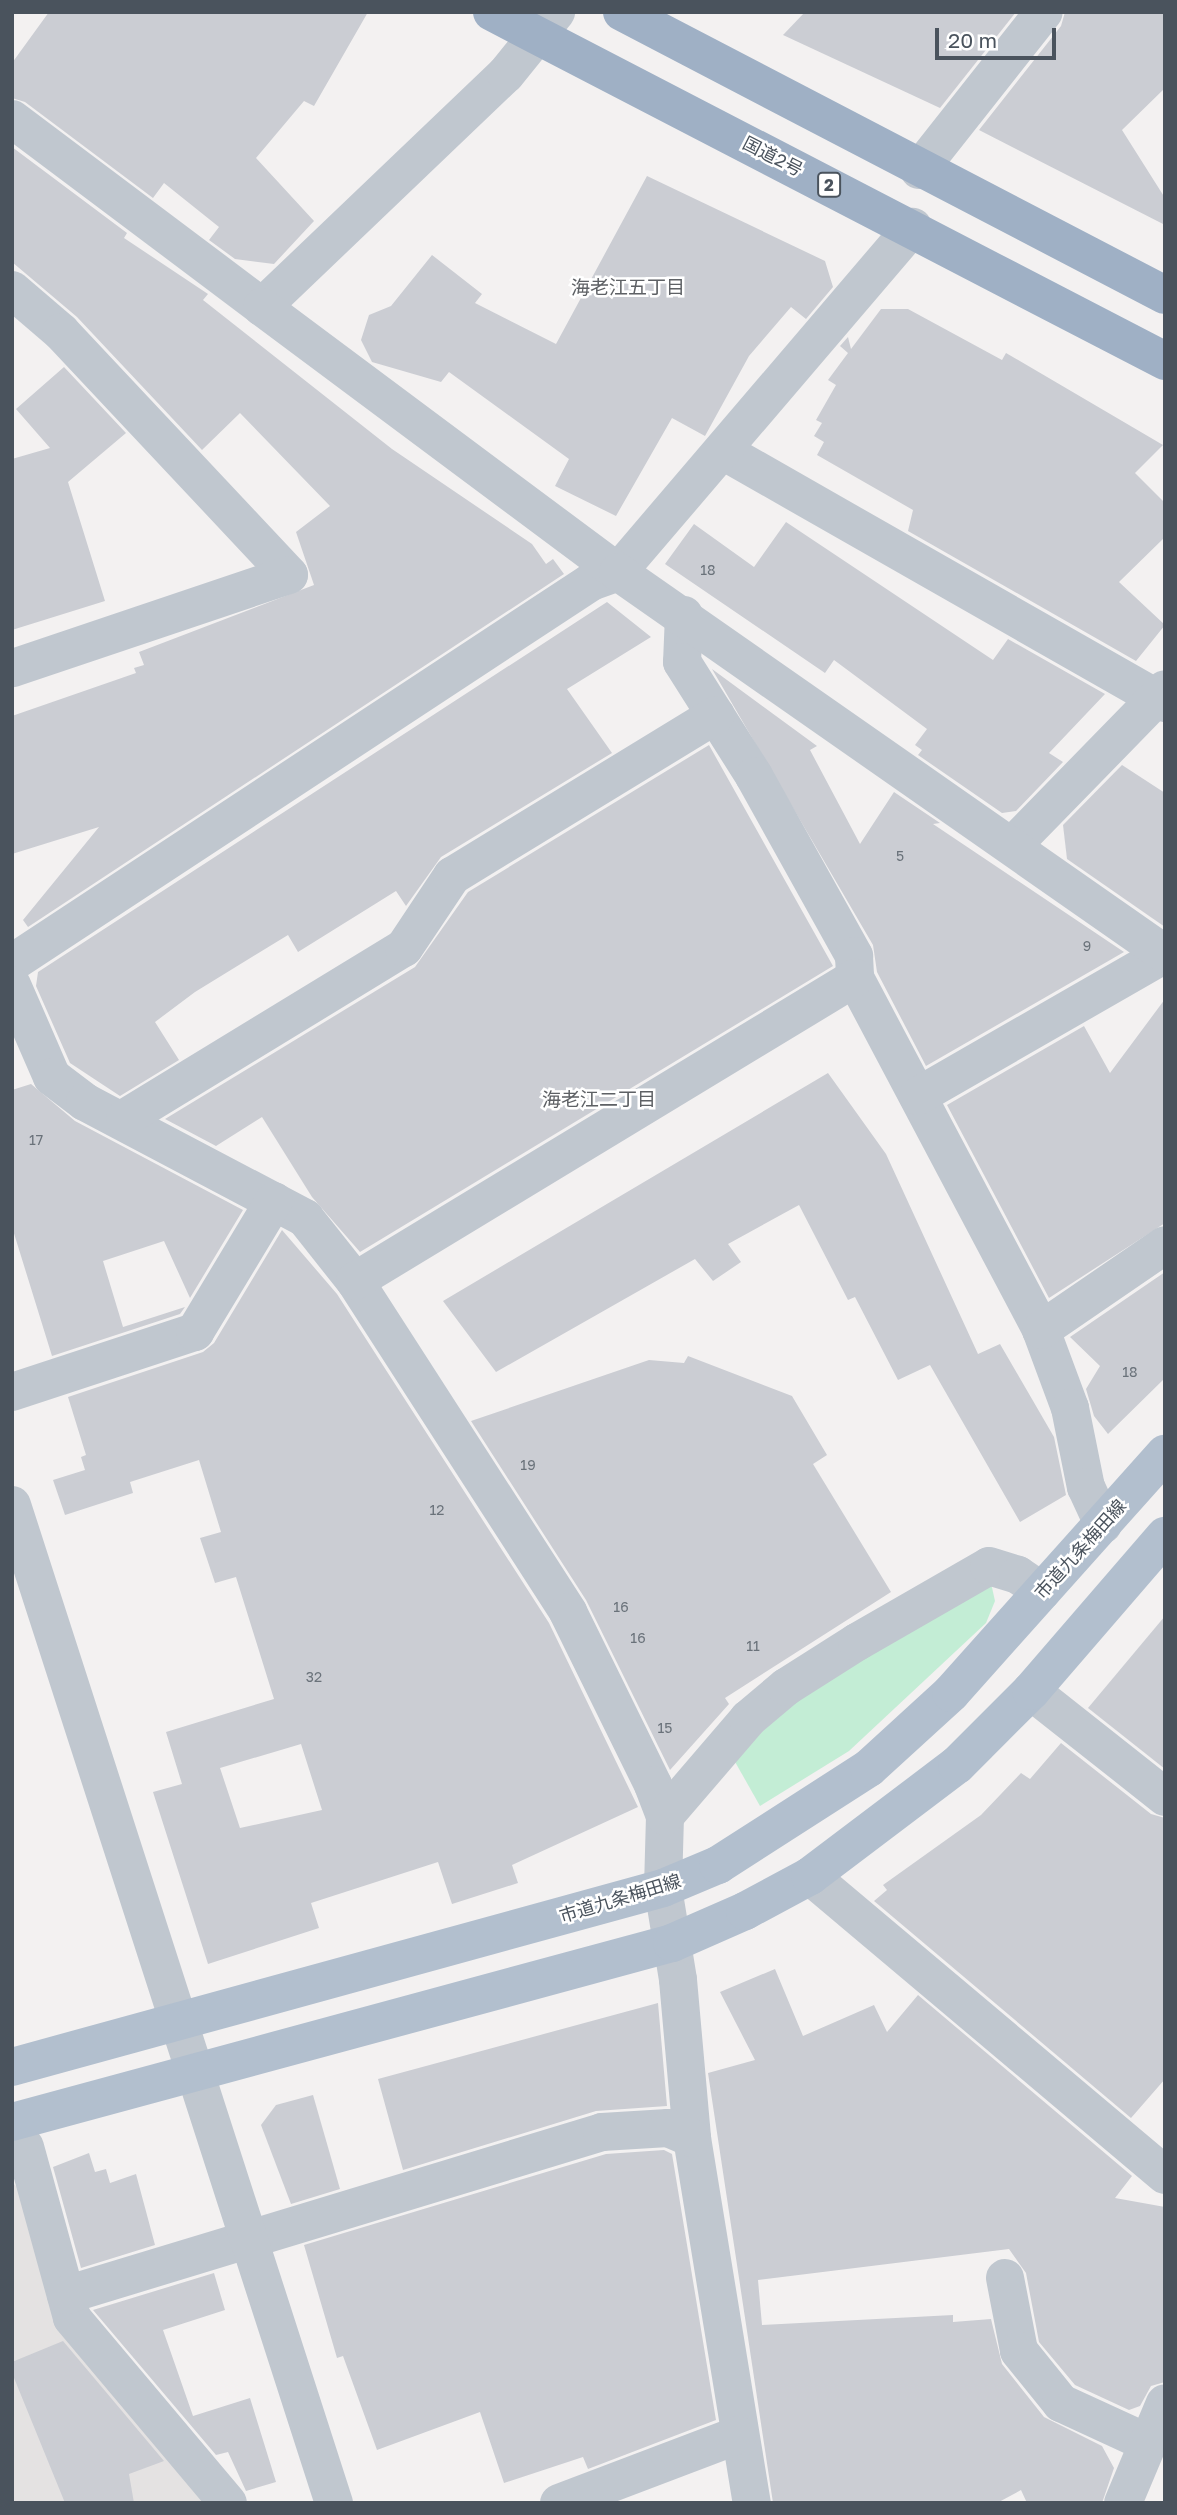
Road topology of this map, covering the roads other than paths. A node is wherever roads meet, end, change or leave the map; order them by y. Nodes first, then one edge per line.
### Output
1 (492, 12) edge
2 (622, 12) edge
3 (1044, 12) edge
4 (547, 25) edge
5 (12, 119) edge
6 (919, 170) junction
7 (913, 227) junction
8 (12, 290) edge
9 (1165, 295) edge
10 (262, 307) junction
11 (1165, 362) edge
12 (723, 451) junction
13 (618, 572) junction
14 (684, 615) junction
15 (12, 668) edge
16 (1162, 697) edge
17 (716, 715) junction
18 (1012, 846) junction
19 (1165, 954) edge
20 (12, 963) edge
21 (855, 978) junction
22 (12, 985) edge
23 (918, 1096) junction
24 (124, 1118) junction
25 (274, 1201) junction
26 (1165, 1245) edge
27 (355, 1281) junction
28 (1041, 1330) junction
29 (12, 1392) edge
30 (1165, 1454) edge
31 (12, 1505) edge
32 (1103, 1524) junction
33 (1165, 1536) edge
34 (1042, 1591) junction
35 (1031, 1691) junction
36 (1165, 1797) edge
37 (665, 1816) junction
38 (810, 1876) junction
39 (663, 1888) junction
40 (671, 1943) junction
41 (181, 2021) junction
42 (12, 2067) edge
43 (196, 2073) junction
44 (18, 2135) edge
45 (692, 2138) junction
46 (1165, 2175) edge
47 (249, 2240) junction
48 (1005, 2278) dead end
49 (66, 2295) junction
50 (1165, 2403) edge
51 (738, 2435) junction
52 (1148, 2443) junction
53 (228, 2503) edge
54 (334, 2503) edge
55 (559, 2503) edge
56 (752, 2503) edge
57 (1123, 2503) edge

1 - 4 highway, 国道2号 / 2
2 - 6 highway
3 - 6 street
4 - 7 highway, 国道2号 / 2
4 - 10 street
5 - 10 street
6 - 9 highway
7 - 11 highway, 国道2号 / 2
7 - 12 street
8 - 15 street
10 - 13 street
12 - 13 street
12 - 16 street
13 - 14 street
13 - 20 street
14 - 17 street
14 - 18 street
16 - 18 street
17 - 21 street
17 - 24 street
18 - 19 street
19 - 23 street
21 - 23 street
21 - 27 street
22 - 24 street
23 - 28 street
24 - 25 street
25 - 27 street
25 - 29 street
26 - 28 street
27 - 37 street
28 - 32 street
30 - 32 main road, 市道九条梅田線
31 - 41 street
32 - 34 main road, 市道九条梅田線
33 - 35 main road
34 - 37 street
34 - 39 main road, 市道九条梅田線
35 - 36 street
35 - 38 main road
37 - 39 street
38 - 40 main road
38 - 46 street
39 - 40 street
39 - 41 main road, 市道九条梅田線
40 - 43 main road
40 - 45 street
41 - 42 main road, 市道九条梅田線
41 - 43 street
43 - 44 main road
43 - 47 street
44 - 49 street
45 - 47 street
45 - 51 street
47 - 49 street
47 - 54 street
48 - 52 street
49 - 53 street
50 - 52 street
51 - 55 street
51 - 56 street
52 - 57 street

